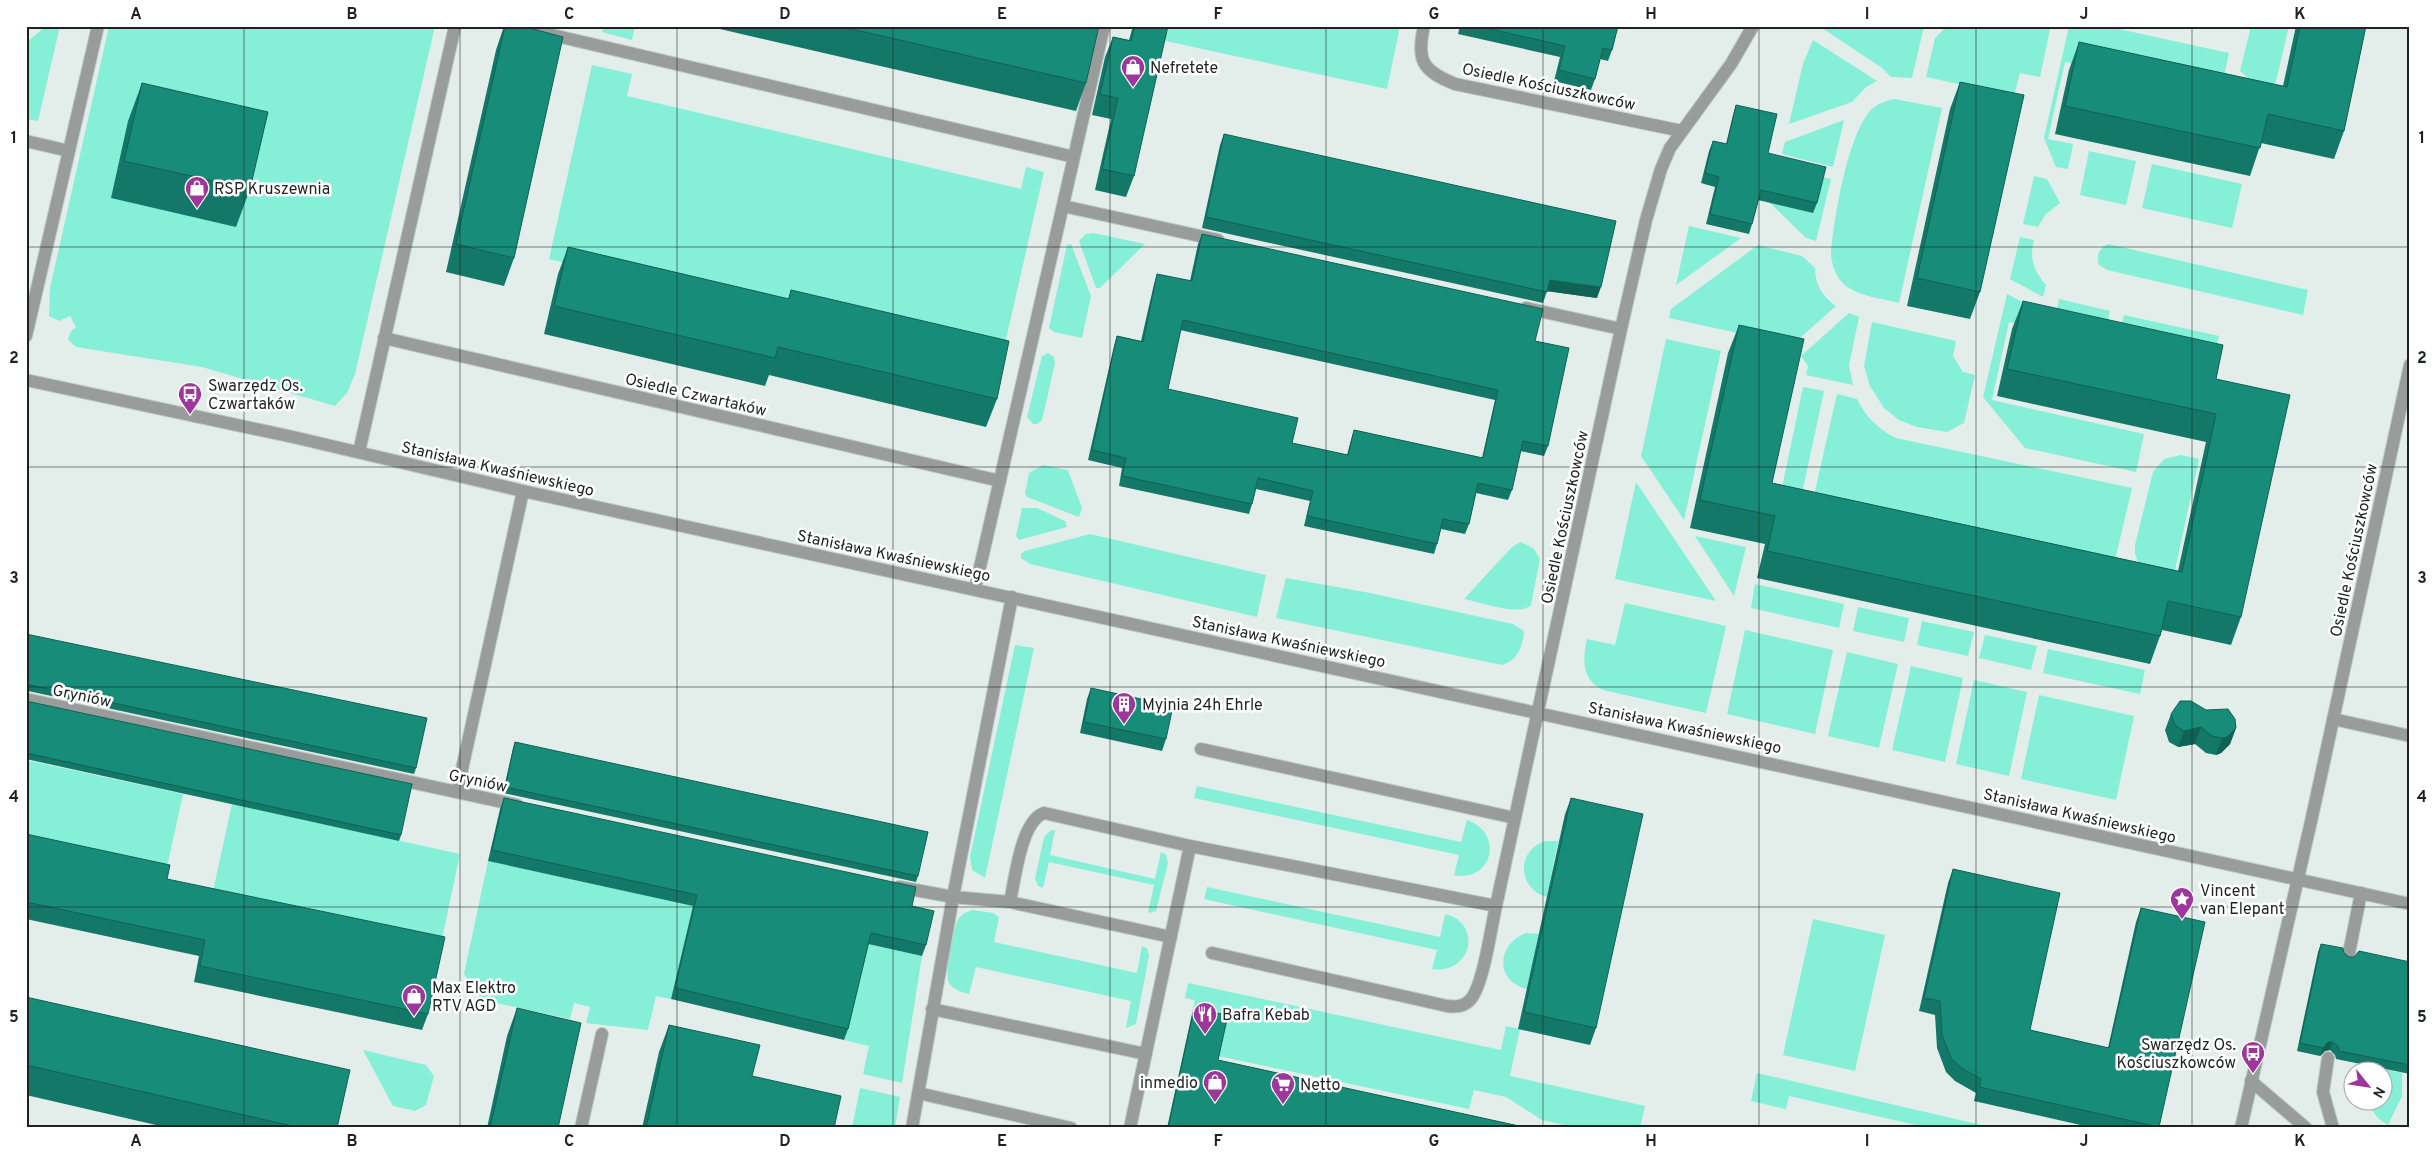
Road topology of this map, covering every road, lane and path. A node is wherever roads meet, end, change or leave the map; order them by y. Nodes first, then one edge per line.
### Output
1 (98, 26) edge
2 (456, 26) edge
3 (514, 26) edge
4 (1104, 26) edge
5 (1424, 26) edge
6 (1753, 26) edge
7 (1682, 131) junction
8 (26, 141) edge
9 (69, 151) junction
10 (1074, 158) junction
11 (1063, 206) junction
12 (1228, 242) edge
13 (1516, 306) edge
14 (1621, 329) junction
15 (26, 336) edge
16 (384, 338) junction
17 (2410, 364) edge
18 (26, 380) edge
19 (2407, 389) edge
20 (359, 452) junction
21 (1000, 481) junction
22 (523, 491) junction
23 (975, 589) junction
24 (1012, 598) junction
25 (26, 699) edge
26 (1538, 711) junction
27 (2333, 719) junction
28 (2410, 736) edge
29 (1201, 749) dead end
30 (457, 792) junction
31 (530, 808) edge
32 (1515, 818) junction
33 (1190, 846) junction
34 (2297, 880) junction
35 (885, 884) edge
36 (2361, 893) junction
37 (952, 897) junction
38 (1010, 902) junction
39 (2410, 904) edge
40 (1496, 906) junction
41 (1170, 936) junction
42 (1212, 953) dead end
43 (2348, 958) edge
44 (932, 1009) junction
45 (602, 1034) dead end
46 (1146, 1054) junction
47 (2328, 1058) edge
48 (2251, 1082) junction
49 (918, 1093) junction
50 (581, 1128) edge
51 (912, 1128) edge
52 (1071, 1128) edge
53 (1130, 1128) edge
54 (2241, 1128) edge
55 (2306, 1128) edge
56 (2333, 1128) edge

1 - 9 street
2 - 16 street
3 - 10 street
4 - 10 street
5 - 7 street, Osiedle Kościuszkowców
6 - 7 street, Osiedle Kościuszkowców
7 - 14 street, Osiedle Kościuszkowców
8 - 9 street
9 - 15 street
10 - 11 street
11 - 12 street
11 - 21 street
13 - 14 street
14 - 26 street, Osiedle Kościuszkowców
16 - 20 street
16 - 21 street, Osiedle Czwartaków
17 - 19 street, Osiedle Kościuszkowców
18 - 20 street, Stanisława Kwaśniewskiego
19 - 27 street, Osiedle Kościuszkowców
20 - 22 street, Stanisława Kwaśniewskiego
21 - 23 street
22 - 23 street, Stanisława Kwaśniewskiego
22 - 30 street
23 - 24 street, Stanisława Kwaśniewskiego
24 - 26 street, Stanisława Kwaśniewskiego
24 - 37 street
25 - 30 street, Gryniów
26 - 32 street, Osiedle Kościuszkowców
26 - 34 street, Stanisława Kwaśniewskiego
27 - 28 street
27 - 34 street, Osiedle Kościuszkowców
29 - 32 street
30 - 31 street, Gryniów
32 - 40 street, Osiedle Kościuszkowców
33 - 38 street
33 - 40 street
33 - 41 street
34 - 36 street, Stanisława Kwaśniewskiego
34 - 48 street
35 - 37 street
36 - 39 street, Stanisława Kwaśniewskiego
36 - 43 street
37 - 38 street
37 - 44 street
38 - 41 street
40 - 42 street, Osiedle Kościuszkowców
41 - 46 street
44 - 46 street
44 - 49 street
45 - 50 street
46 - 53 street
47 - 56 street
48 - 54 street
48 - 55 street
49 - 51 street
49 - 52 street

